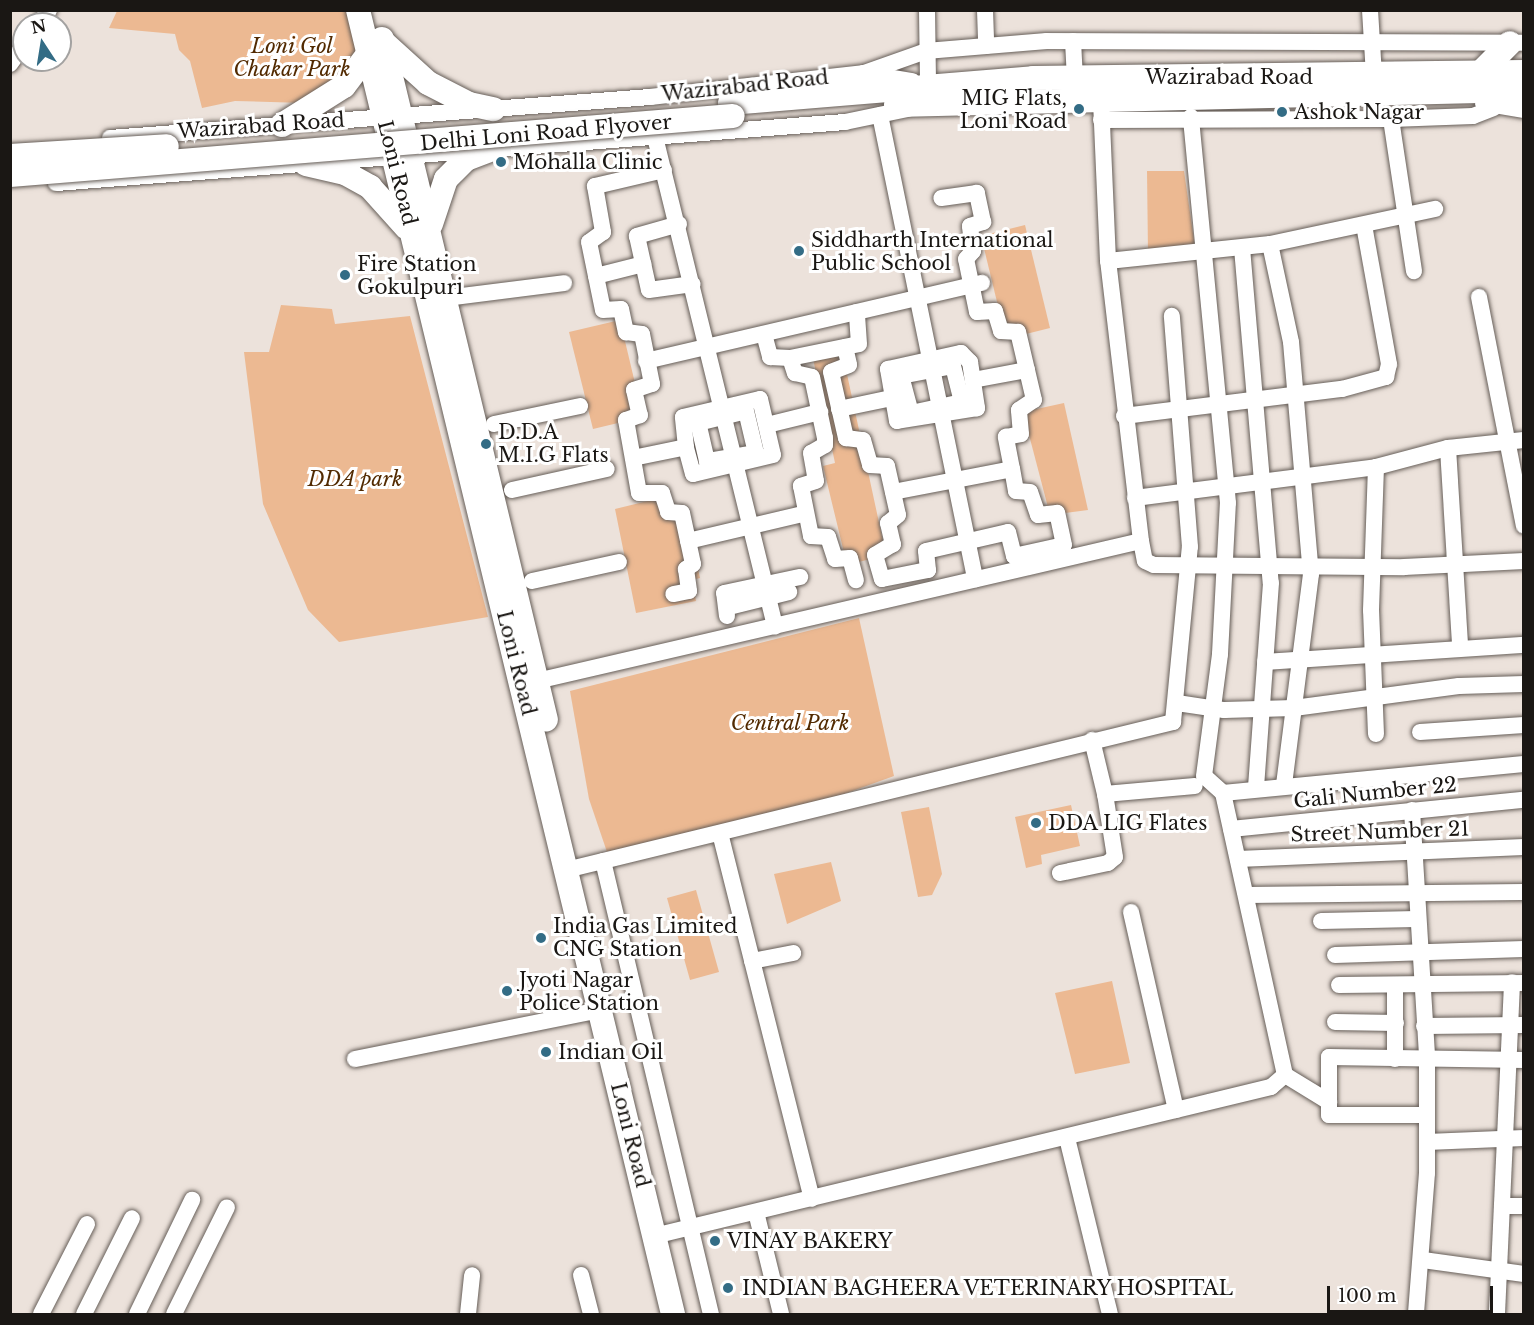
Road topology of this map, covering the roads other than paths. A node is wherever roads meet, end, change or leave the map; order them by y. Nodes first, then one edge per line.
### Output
1 (358, 10) edge
2 (375, 10) edge
3 (927, 10) edge
4 (985, 10) edge
5 (1370, 10) edge
6 (1073, 41) junction
7 (1372, 43) junction
8 (1517, 43) edge
9 (986, 46) junction
10 (376, 47) junction
11 (926, 51) junction
12 (1374, 76) junction
13 (1075, 78) junction
14 (1475, 83) junction
15 (1522, 87) edge
16 (935, 91) junction
17 (867, 97) junction
18 (1494, 108) junction
19 (493, 109) junction
20 (1101, 109) junction
21 (392, 116) junction
22 (1191, 117) junction
23 (1391, 119) junction
24 (321, 122) junction
25 (282, 124) junction
26 (655, 137) junction
27 (10, 146) edge
28 (490, 150) junction
29 (10, 156) edge
30 (402, 156) junction
31 (316, 163) junction
32 (664, 171) junction
33 (10, 175) edge
34 (10, 187) edge
35 (940, 198) dead end
36 (1435, 209) dead end
37 (1408, 215) junction
38 (1364, 225) junction
39 (680, 229) junction
40 (422, 237) junction
41 (1270, 244) junction
42 (1242, 248) junction
43 (1205, 254) junction
44 (1108, 261) junction
45 (643, 264) junction
46 (1414, 271) dead end
47 (596, 276) junction
48 (693, 281) junction
49 (564, 283) dead end
50 (977, 285) junction
51 (1479, 297) dead end
52 (446, 298) junction
53 (917, 298) junction
54 (857, 312) junction
55 (1172, 316) dead end
56 (764, 334) junction
57 (708, 346) junction
58 (845, 347) junction
59 (790, 358) junction
60 (646, 361) junction
61 (931, 364) junction
62 (1027, 370) junction
63 (974, 380) junction
64 (1296, 394) junction
65 (891, 398) junction
66 (1258, 399) junction
67 (1221, 405) junction
68 (580, 406) dead end
69 (839, 409) junction
70 (723, 411) junction
71 (820, 412) junction
72 (941, 412) junction
73 (1179, 412) junction
74 (1124, 416) junction
75 (494, 424) dead end
76 (767, 425) junction
77 (1524, 440) edge
78 (1506, 441) junction
79 (686, 447) junction
80 (1448, 448) junction
81 (633, 458) junction
82 (735, 463) junction
83 (1376, 467) junction
84 (607, 469) dead end
85 (1012, 469) junction
86 (1304, 477) junction
87 (955, 480) junction
88 (1264, 480) junction
89 (1227, 487) junction
90 (512, 490) dead end
91 (1188, 491) junction
92 (893, 492) junction
93 (1135, 498) junction
94 (806, 513) junction
95 (750, 526) junction
96 (1524, 526) edge
97 (688, 541) junction
98 (968, 541) junction
99 (1141, 541) junction
100 (1524, 561) edge
101 (619, 562) dead end
102 (1310, 564) junction
103 (1189, 565) junction
104 (1270, 565) junction
105 (1225, 566) junction
106 (1374, 566) junction
107 (1457, 566) junction
108 (800, 577) dead end
109 (975, 579) junction
110 (856, 580) dead end
111 (532, 581) dead end
112 (766, 591) junction
113 (789, 592) dead end
114 (673, 594) dead end
115 (730, 611) dead end
116 (775, 626) junction
117 (1524, 645) edge
118 (1460, 647) junction
119 (1372, 653) junction
120 (1302, 656) junction
121 (1265, 662) junction
122 (529, 682) junction
123 (1524, 684) edge
124 (1374, 696) junction
125 (1177, 704) junction
126 (1214, 707) junction
127 (1294, 708) junction
128 (1260, 709) junction
129 (1524, 725) edge
130 (1420, 732) dead end
131 (1376, 734) dead end
132 (1092, 741) junction
133 (1524, 764) edge
134 (1284, 784) junction
135 (1195, 786) dead end
136 (1256, 788) junction
137 (1223, 793) junction
138 (1104, 794) junction
139 (1524, 800) edge
140 (1412, 810) junction
141 (1231, 829) junction
142 (720, 833) junction
143 (1524, 847) edge
144 (1413, 853) junction
145 (1238, 859) junction
146 (603, 861) junction
147 (573, 868) junction
148 (1060, 873) dead end
149 (1524, 892) edge
150 (1413, 894) junction
151 (1247, 895) junction
152 (1131, 912) dead end
153 (1417, 919) junction
154 (1321, 921) dead end
155 (1524, 949) edge
156 (793, 953) dead end
157 (1419, 953) junction
158 (1335, 955) dead end
159 (752, 961) junction
160 (1518, 983) edge
161 (1423, 984) junction
162 (1339, 985) dead end
163 (1395, 986) junction
164 (600, 1010) junction
165 (1335, 1022) dead end
166 (1396, 1023) junction
167 (1517, 1024) edge
168 (1424, 1026) junction
169 (1426, 1058) junction
170 (355, 1059) dead end
171 (1395, 1059) junction
172 (1515, 1060) edge
173 (1286, 1075) junction
174 (1329, 1102) junction
175 (1176, 1110) junction
176 (1426, 1115) junction
177 (1067, 1138) junction
178 (1524, 1138) edge
179 (1506, 1139) junction
180 (1426, 1142) junction
181 (812, 1199) junction
182 (192, 1200) dead end
183 (1504, 1206) junction
184 (1524, 1206) edge
185 (227, 1207) dead end
186 (756, 1212) junction
187 (132, 1218) dead end
188 (87, 1224) dead end
189 (672, 1232) junction
190 (1423, 1260) junction
191 (1501, 1272) junction
192 (1524, 1274) edge
193 (472, 1275) dead end
194 (581, 1275) dead end
195 (41, 1314) edge
196 (84, 1314) edge
197 (137, 1314) edge
198 (174, 1314) edge
199 (468, 1314) edge
200 (591, 1314) edge
201 (674, 1314) edge
202 (689, 1314) edge
203 (711, 1314) edge
204 (781, 1314) edge
205 (1110, 1314) edge
206 (1416, 1314) edge
207 (1497, 1314) edge

1 - 10 highway, Loni Road
2 - 10 highway, Loni Road
3 - 11 street
4 - 9 street
5 - 7 street
6 - 7 street
6 - 9 street
6 - 13 street
7 - 8 street
7 - 12 street
8 - 14 highway
9 - 11 street
10 - 19 highway
10 - 21 highway, Loni Road
10 - 25 highway
11 - 16 street
11 - 17 street
12 - 13 highway, Wazirabad Road
12 - 14 highway, Wazirabad Road
13 - 16 highway, Wazirabad Road
14 - 15 highway
14 - 18 street
14 - 20 highway, Wazirabad Road
15 - 18 street
16 - 17 highway, Delhi Loni Road Flyover
16 - 20 highway, Wazirabad Road
17 - 19 street, Wazirabad Road
17 - 26 street, Wazirabad Road
17 - 29 highway, Delhi Loni Road Flyover, bridge
17 - 33 highway, Delhi Loni Road Flyover, bridge
17 - 53 street
18 - 23 street
19 - 21 street, Wazirabad Road
20 - 22 street
20 - 44 street
21 - 24 street, Wazirabad Road
21 - 30 highway, Loni Road
22 - 23 street
22 - 43 street
23 - 37 street
24 - 25 street, Wazirabad Road
24 - 31 street
25 - 27 street, Wazirabad Road
26 - 28 street, Wazirabad Road
26 - 32 street
28 - 30 street, Wazirabad Road
28 - 40 highway
30 - 31 street, Wazirabad Road
30 - 40 highway, Loni Road
31 - 34 street, Wazirabad Road
31 - 40 highway
32 - 39 street
32 - 47 street
35 - 50 street
36 - 37 street
37 - 38 street
37 - 46 street
38 - 41 street
38 - 64 street
39 - 45 street
39 - 48 street
39 - 48 street
40 - 52 highway, Loni Road
40 - 122 highway, Loni Road
41 - 42 street
41 - 64 street
42 - 43 street
42 - 66 street
43 - 44 street
43 - 67 street
44 - 74 street
45 - 47 street
45 - 48 street
47 - 60 street
48 - 57 street
49 - 52 street
50 - 53 street
50 - 62 street
51 - 78 street
52 - 122 highway, Loni Road
53 - 54 street
53 - 61 street
54 - 56 street
54 - 58 street
55 - 73 street
56 - 57 street
56 - 59 street
57 - 60 street
57 - 70 street
58 - 59 street
58 - 69 street
59 - 71 street
60 - 81 street
61 - 63 street
61 - 65 street
61 - 72 street
61 - 72 street
61 - 72 street
62 - 63 street
62 - 85 street
63 - 72 street
64 - 66 street
64 - 86 street
65 - 69 street
65 - 72 street
66 - 67 street
66 - 88 street
67 - 73 street
67 - 89 street
68 - 75 street
69 - 92 street
70 - 76 street
70 - 79 street
70 - 82 street
70 - 82 street
70 - 82 street
71 - 76 street
71 - 94 street
72 - 87 street
73 - 74 street
73 - 91 street
74 - 93 street
76 - 82 street
77 - 78 street
78 - 80 street
78 - 96 street
79 - 81 street
79 - 82 street
80 - 83 street
80 - 107 street
81 - 97 street
82 - 95 street
83 - 86 street
83 - 106 street
84 - 90 street
85 - 87 street
85 - 98 street
86 - 88 street
86 - 102 street
87 - 92 street
87 - 98 street
88 - 89 street
88 - 104 street
89 - 91 street
89 - 105 street
91 - 93 street
91 - 103 street
92 - 98 street
93 - 99 street
94 - 95 street
94 - 110 street
95 - 97 street
95 - 112 street
97 - 114 street
98 - 109 street
99 - 103 street
99 - 109 street
100 - 107 street
101 - 111 street
102 - 104 street
102 - 106 street
102 - 120 street
103 - 105 street
103 - 125 street
104 - 105 street
104 - 121 street
105 - 126 street
106 - 107 street
106 - 119 street
107 - 118 street
108 - 112 street
109 - 116 street
112 - 113 street
112 - 115 street
112 - 116 street
116 - 122 street
117 - 118 street
118 - 119 street
119 - 120 street
119 - 124 street
120 - 121 street
120 - 127 street
121 - 128 street
122 - 147 highway, Loni Road
123 - 124 street
124 - 127 street
124 - 131 street
125 - 126 street
125 - 132 street
126 - 128 street
126 - 137 street
127 - 128 street
127 - 134 street
128 - 136 street
129 - 130 street
132 - 138 street
132 - 142 street
133 - 134 street
134 - 136 street
135 - 138 street
136 - 137 street
137 - 141 street
138 - 148 street
139 - 140 street, Gali Number 22
140 - 141 street, Gali Number 22
140 - 144 street
141 - 145 street
142 - 146 street
142 - 159 street
143 - 144 street, Street Number 21
144 - 145 street, Street Number 21
144 - 150 street
145 - 151 street
146 - 147 street
146 - 189 street
147 - 164 highway, Loni Road
147 - 189 highway, Loni Road
149 - 150 street
150 - 151 street
150 - 153 street
151 - 173 street
152 - 175 street
153 - 154 street
153 - 157 street
155 - 157 street
156 - 159 street
157 - 158 street
157 - 161 street
159 - 181 street
160 - 161 street
160 - 167 street
161 - 163 street
161 - 168 street
162 - 163 street
163 - 166 street
164 - 170 street
164 - 189 highway, Loni Road
165 - 166 street
166 - 171 street
167 - 168 street
167 - 172 street
168 - 169 street
169 - 171 street
169 - 172 street
169 - 176 street
171 - 174 street
172 - 179 street
173 - 174 street
173 - 175 street
174 - 176 street
175 - 177 street
176 - 180 street
177 - 181 street
177 - 205 street
178 - 179 street
179 - 180 street
179 - 183 street
180 - 190 street
181 - 186 street
182 - 197 street
183 - 184 street
183 - 191 street
185 - 198 street
186 - 189 street
186 - 204 street
187 - 196 street
188 - 195 street
189 - 201 highway, Loni Road
189 - 202 highway, Loni Road
189 - 203 street
190 - 191 street
190 - 206 street
191 - 192 street
191 - 207 street
193 - 199 street
194 - 200 street

